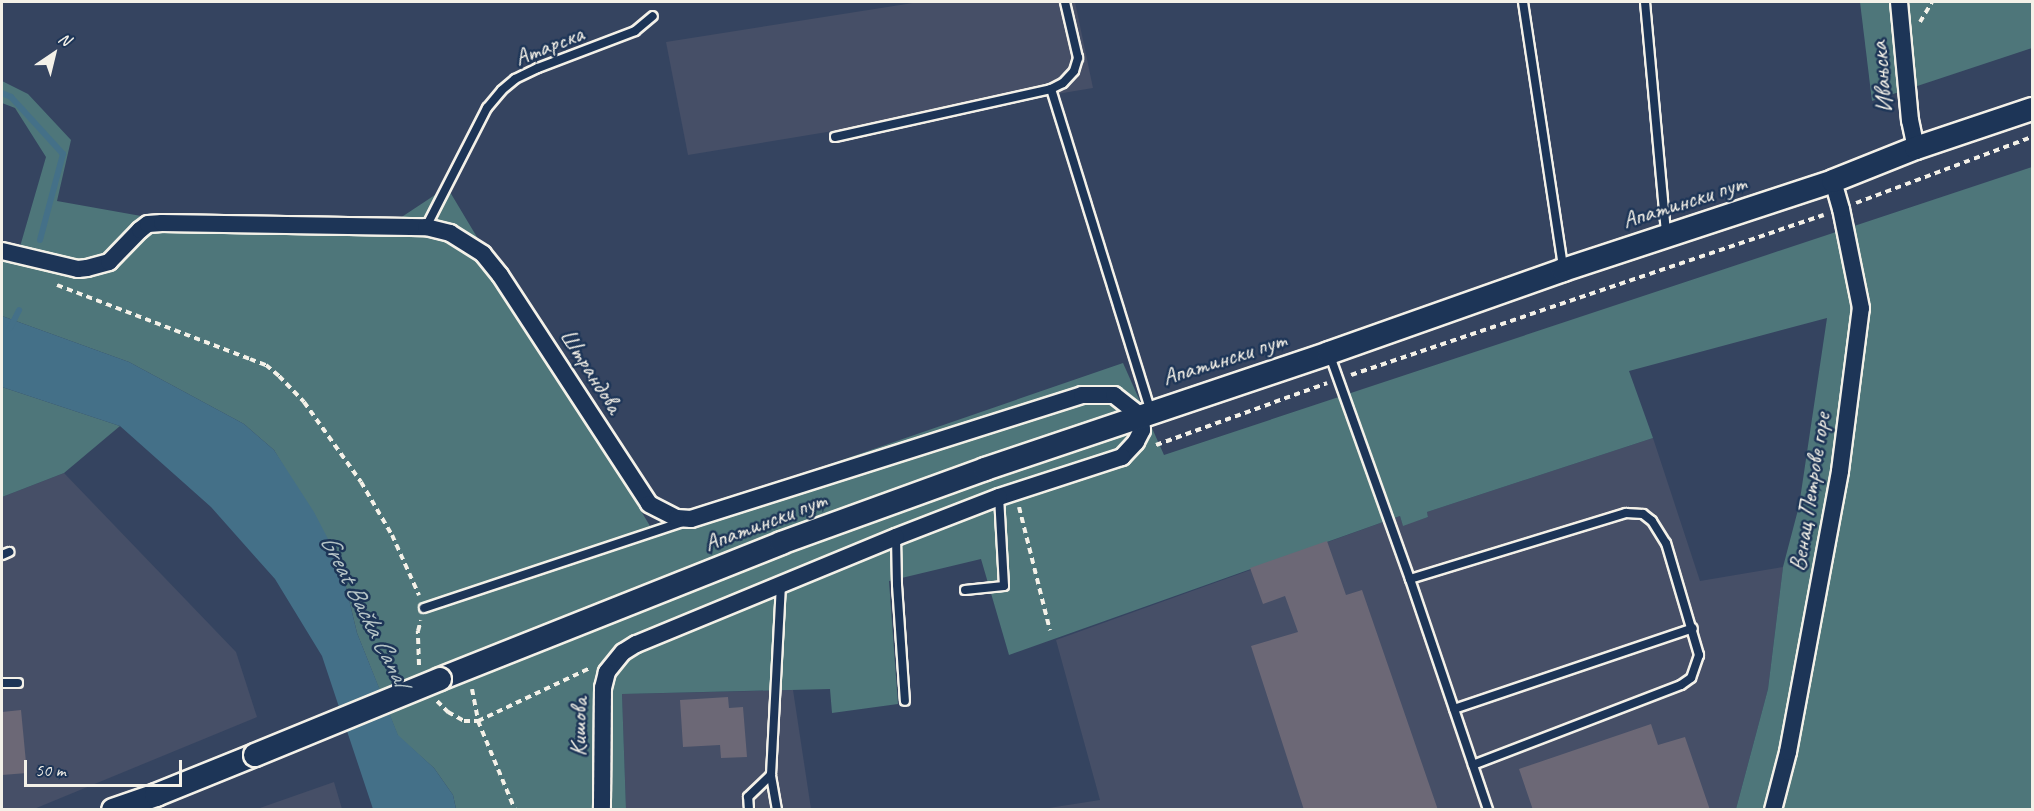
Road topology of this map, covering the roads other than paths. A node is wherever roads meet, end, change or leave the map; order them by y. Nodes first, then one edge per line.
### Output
1 (1065, 2) edge
2 (1523, 2) edge
3 (1645, 2) edge
4 (1899, 2) edge
5 (653, 16) dead end
6 (1051, 89) junction
7 (2032, 109) edge
8 (835, 137) dead end
9 (1916, 148) junction
10 (1833, 181) junction
11 (426, 227) junction
12 (1666, 237) junction
13 (2, 250) edge
14 (1563, 270) junction
15 (1329, 353) junction
16 (1146, 414) junction
17 (1007, 495) junction
18 (691, 519) junction
19 (896, 537) junction
20 (1410, 579) junction
21 (781, 584) junction
22 (965, 590) dead end
23 (424, 608) road end
24 (1693, 628) junction
25 (2, 682) edge
26 (18, 682) dead end
27 (905, 701) dead end
28 (1454, 708) junction
29 (1473, 765) junction
30 (771, 775) junction
31 (113, 810) edge
32 (602, 810) edge
33 (749, 810) edge
34 (777, 810) edge
35 (1488, 810) edge
36 (1773, 810) edge

1 - 6 lane
2 - 14 lane
3 - 12 lane
4 - 9 street, Ивањска
5 - 11 lane, Атарска
6 - 8 lane
6 - 16 lane
7 - 9 main road, Апатински пут
9 - 10 main road, Апатински пут
10 - 12 main road, Апатински пут
10 - 36 street, Венац Петрове горе
11 - 13 street, Штрандова
11 - 18 street, Штрандова
12 - 14 main road, Апатински пут
14 - 15 main road, Апатински пут
15 - 16 main road, Апатински пут
15 - 20 lane
16 - 17 street
16 - 18 street
16 - 31 main road, Апатински пут, bridge
17 - 19 street
17 - 22 lane
18 - 23 lane
19 - 21 street
19 - 27 lane
20 - 24 lane
20 - 28 lane
21 - 30 lane
21 - 32 street, Кишова
24 - 28 lane
24 - 29 lane
25 - 26 lane
28 - 29 lane
29 - 35 lane
30 - 33 lane
30 - 34 lane

